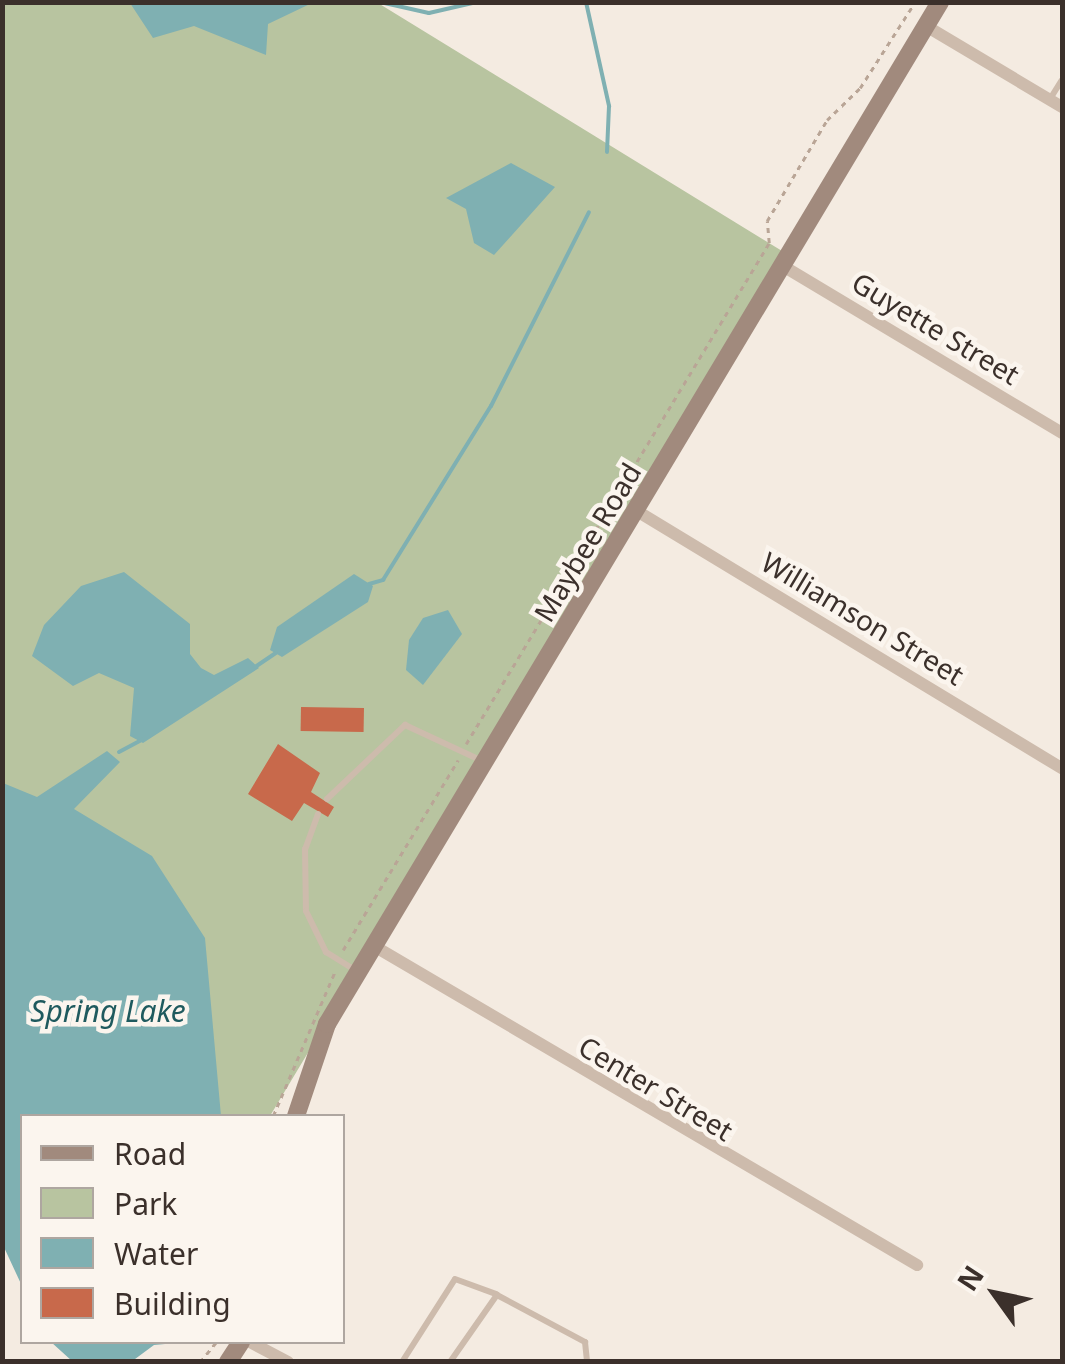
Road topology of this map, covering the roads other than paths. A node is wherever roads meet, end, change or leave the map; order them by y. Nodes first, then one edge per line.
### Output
1 (940, 2) edge
2 (926, 26) junction
3 (1062, 80) edge
4 (1056, 103) edge
5 (783, 266) junction
6 (1062, 433) edge
7 (637, 511) junction
8 (486, 763) junction
9 (1062, 768) edge
10 (327, 798) dead end
11 (318, 814) dead end
12 (374, 946) junction
13 (358, 972) junction
14 (297, 1114) edge
15 (917, 1265) dead end
16 (497, 1295) junction
17 (254, 1344) edge
18 (288, 1362) edge
19 (402, 1362) edge
20 (450, 1362) edge
21 (587, 1362) edge

1 - 2 main road, Maybee Road
2 - 4 street
2 - 5 main road, Maybee Road
3 - 4 lane
5 - 6 street, Guyette Street
5 - 7 main road, Maybee Road
7 - 8 main road, Maybee Road
7 - 9 street, Williamson Street
8 - 10 lane
8 - 12 main road, Maybee Road
11 - 13 lane
12 - 13 main road, Maybee Road
12 - 15 street, Center Street
13 - 14 main road, Maybee Road
16 - 19 lane
16 - 20 lane
16 - 21 lane
17 - 18 street

